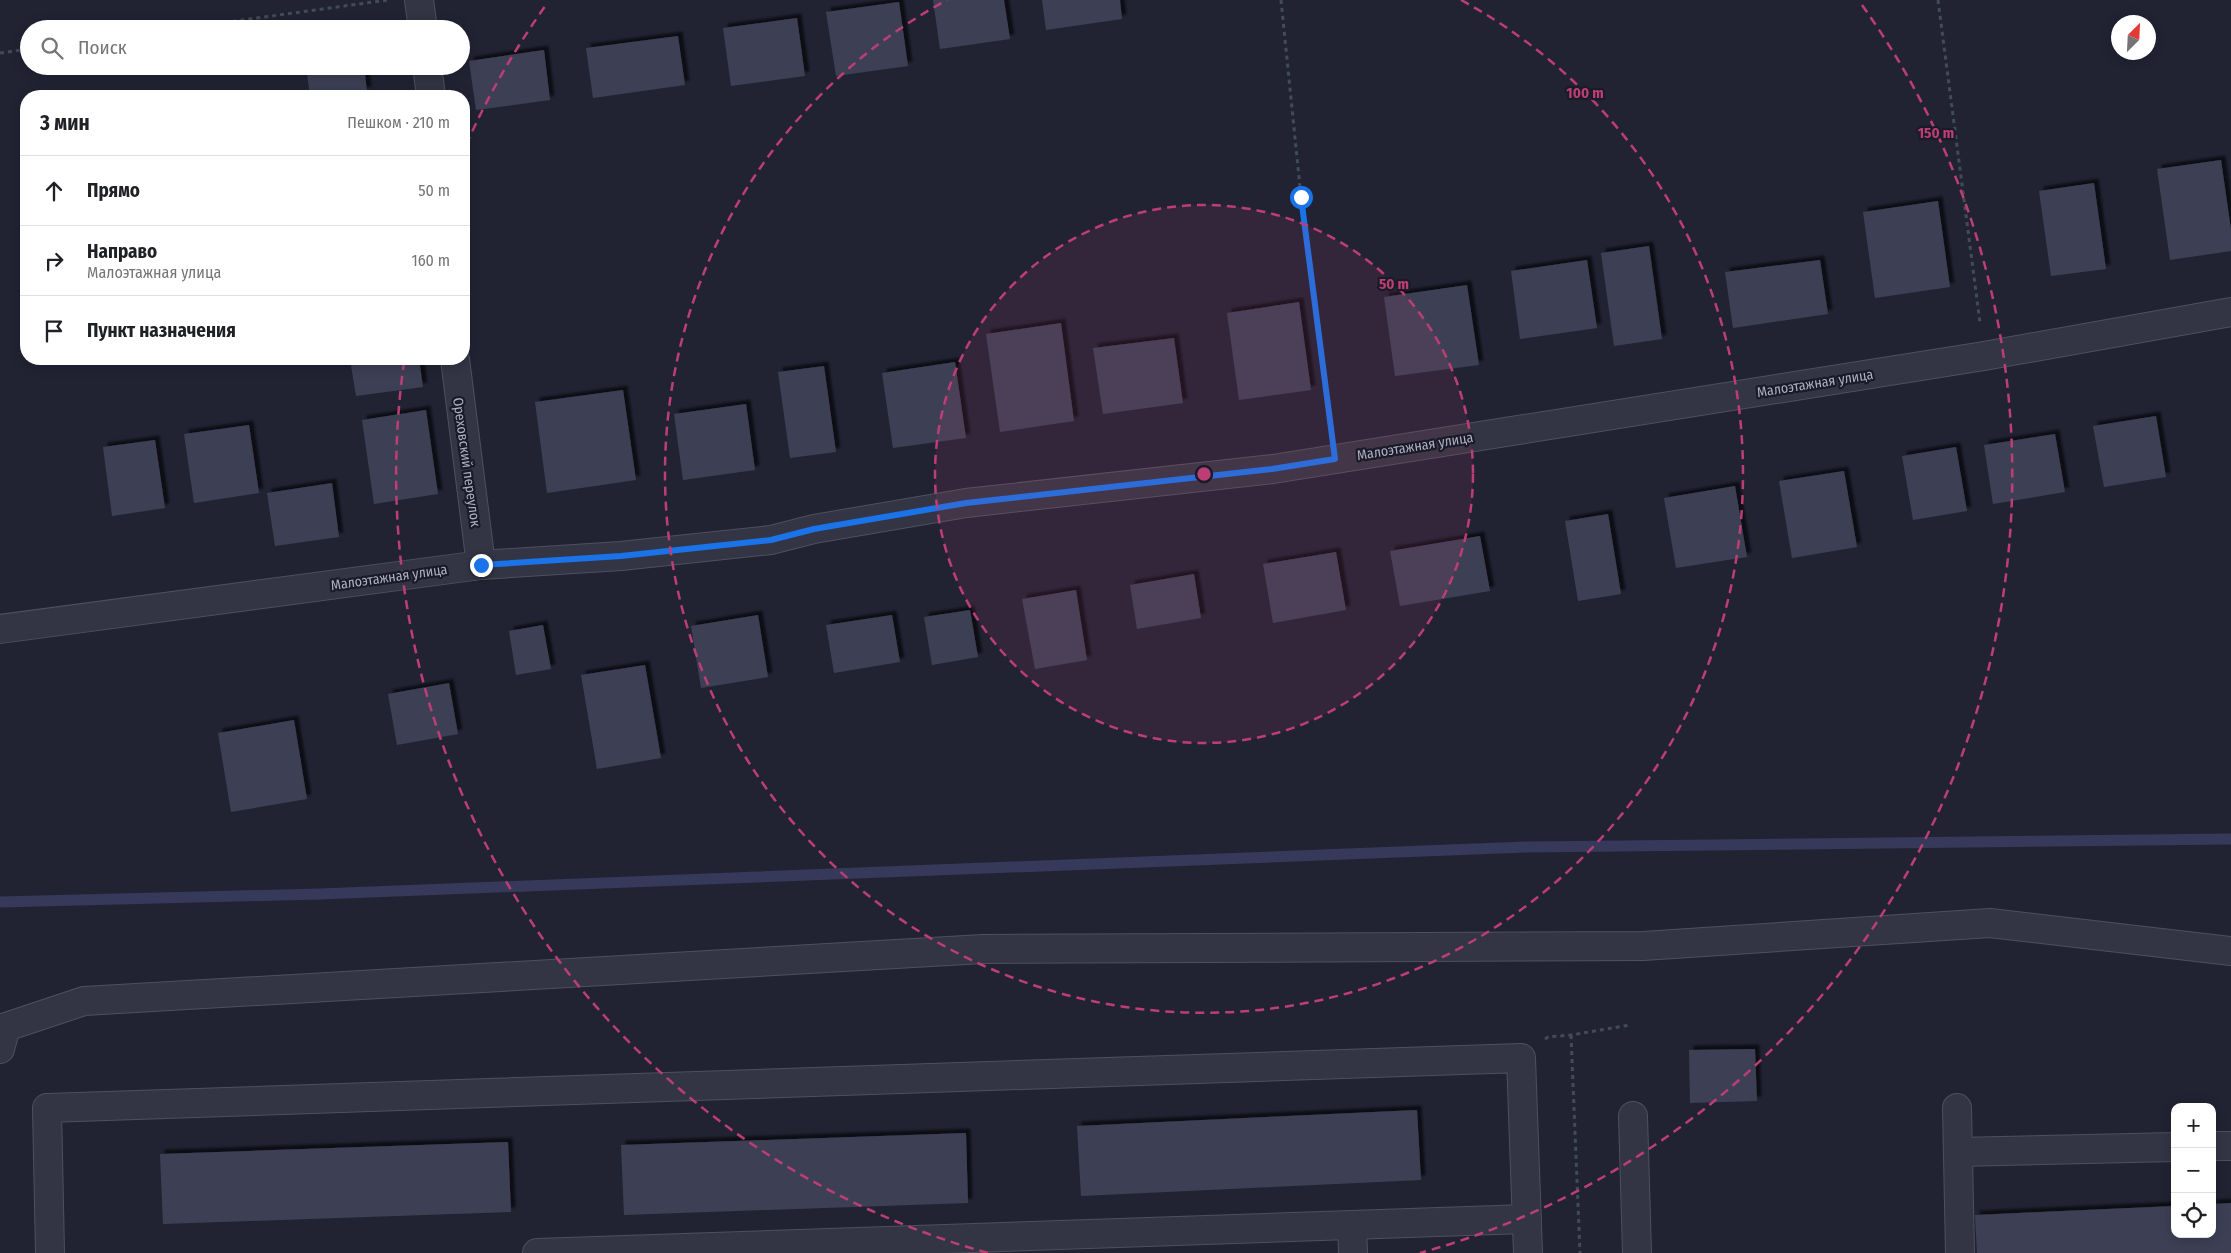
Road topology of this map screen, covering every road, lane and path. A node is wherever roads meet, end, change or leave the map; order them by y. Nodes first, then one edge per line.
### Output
1 (391, 0) edge
2 (419, 0) edge
3 (1281, 0) edge
4 (1938, 0) edge
5 (243, 20) edge
6 (422, 20) edge
7 (20, 50) edge
8 (0, 53) edge
9 (428, 75) edge
10 (430, 90) edge
11 (2231, 312) edge
12 (1984, 356) junction
13 (456, 365) edge
14 (1335, 459) junction
15 (481, 565) junction
16 (0, 629) edge
17 (2231, 951) edge
18 (1630, 1025) dead end
19 (1572, 1035) junction
20 (0, 1049) edge
21 (1521, 1058) junction
22 (1957, 1108) dead end
23 (1633, 1116) dead end
24 (2216, 1146) edge
25 (2231, 1146) edge
26 (2171, 1147) edge
27 (1958, 1152) junction
28 (1527, 1219) junction
29 (1352, 1225) junction
30 (1091, 1243) edge
31 (911, 1246) edge
32 (653, 1251) edge
33 (50, 1253) edge
34 (537, 1253) edge
35 (1353, 1253) edge
36 (1528, 1253) edge
37 (1580, 1253) edge
38 (1637, 1253) edge
39 (1960, 1253) edge

1 - 5 path
2 - 6 street
3 - 14 path
4 - 12 path
7 - 8 path
9 - 10 street
11 - 12 street, Малоэтажная улица
12 - 14 street, Малоэтажная улица
13 - 15 street, Ореховский переулок
14 - 15 street, Малоэтажная улица
15 - 16 street, Малоэтажная улица
17 - 20 street
18 - 19 path
19 - 21 path
19 - 37 path
21 - 28 street
21 - 33 street
22 - 27 street
23 - 38 street
24 - 25 street
26 - 27 street
27 - 39 street
28 - 29 street
28 - 36 street
29 - 30 street
29 - 35 street
30 - 31 street
31 - 32 street
32 - 34 street

